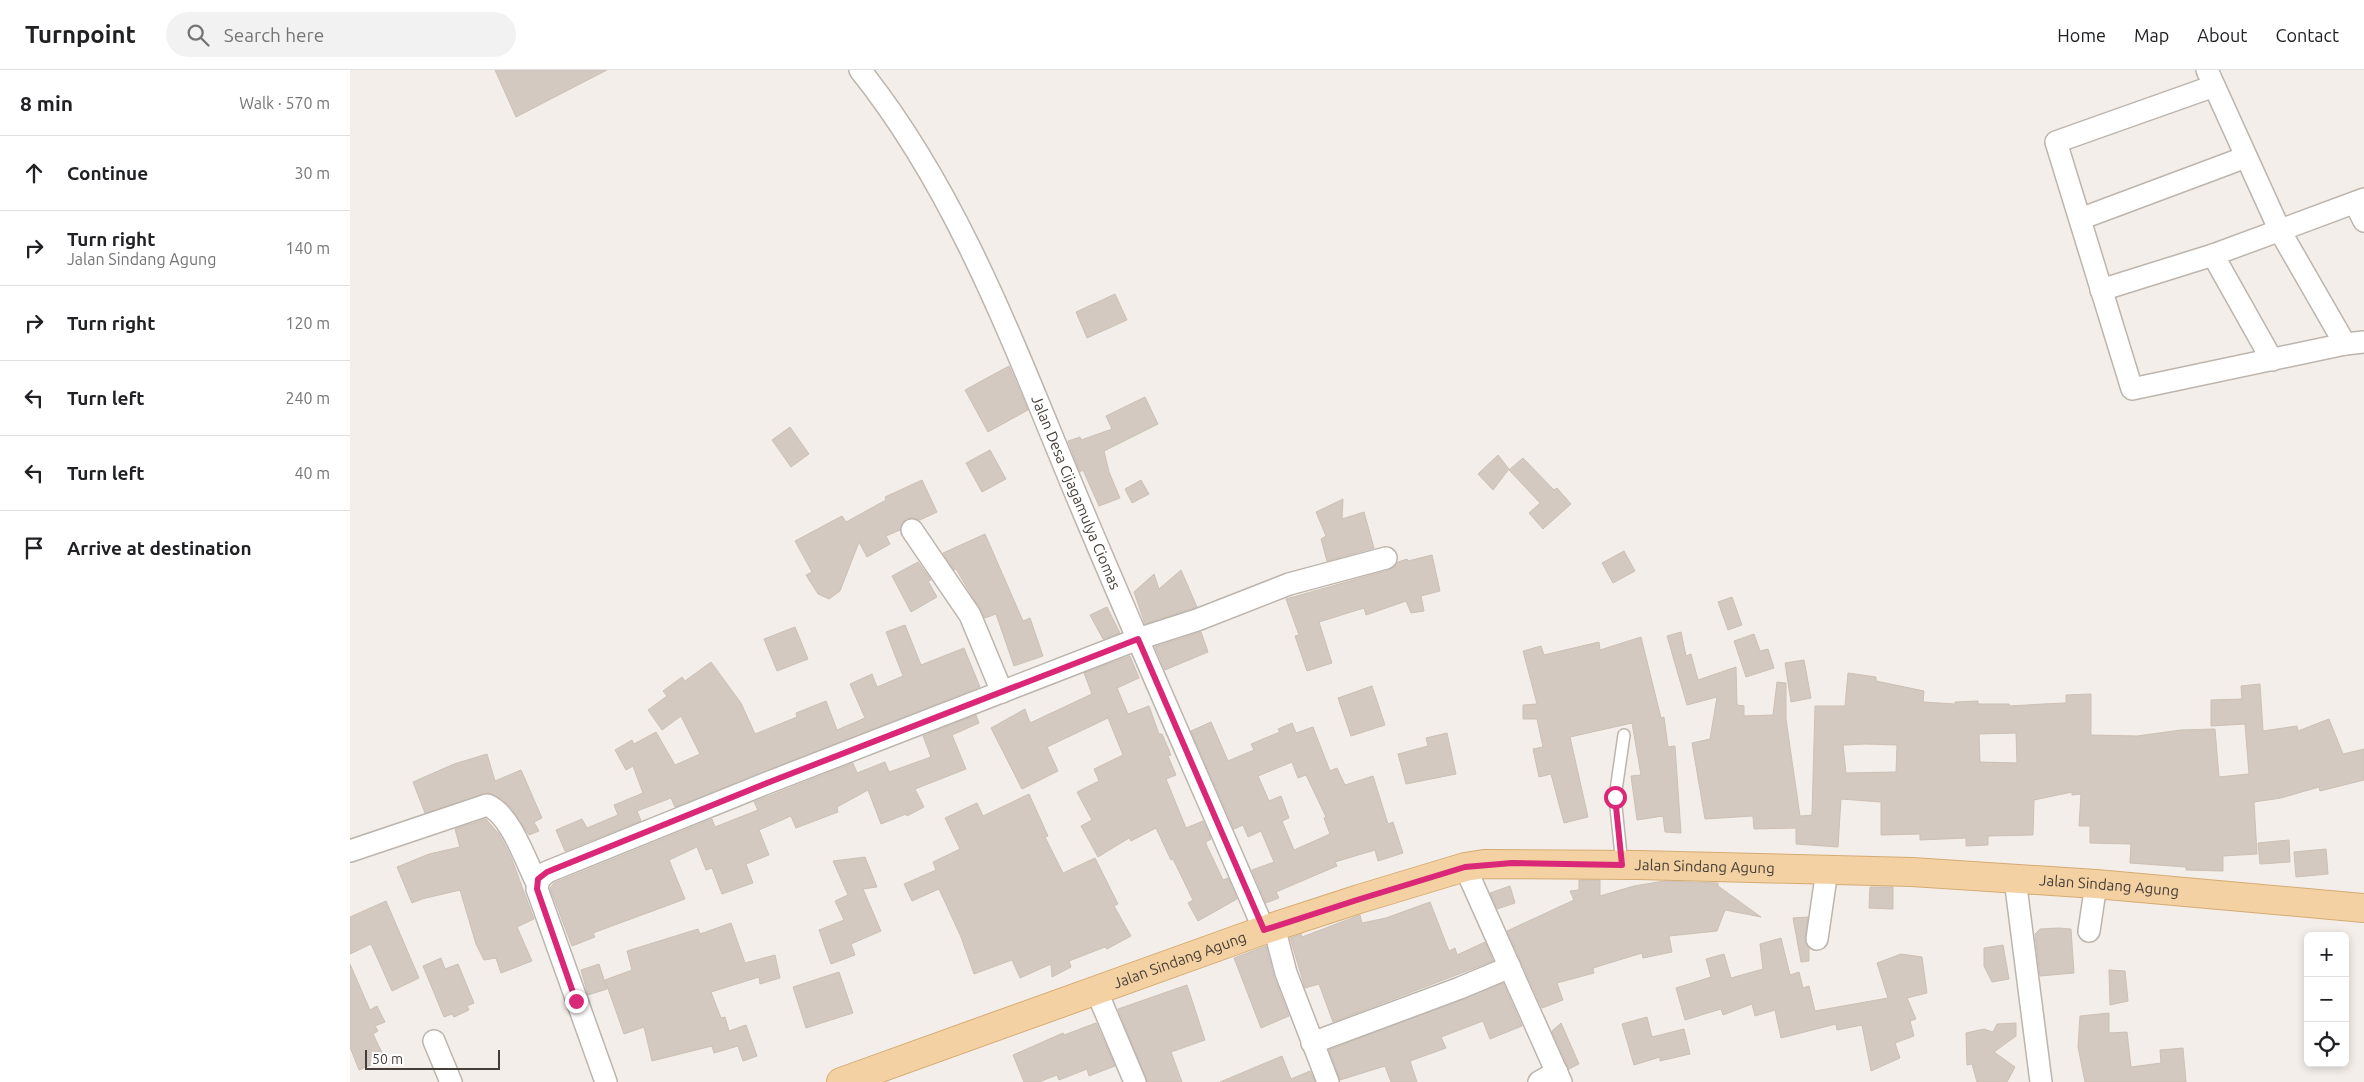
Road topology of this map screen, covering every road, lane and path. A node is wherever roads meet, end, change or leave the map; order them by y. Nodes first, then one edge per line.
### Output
1 (860, 70) edge
2 (2210, 78) edge
3 (2246, 157) junction
4 (2361, 208) edge
5 (2080, 218) junction
6 (2280, 231) junction
7 (2213, 256) junction
8 (2102, 290) junction
9 (2355, 343) edge
10 (2272, 360) junction
11 (912, 530) dead end
12 (1386, 558) dead end
13 (1138, 639) junction
14 (1002, 692) junction
15 (1624, 735) dead end
16 (350, 851) edge
17 (1622, 865) junction
18 (1465, 867) junction
19 (1827, 870) junction
20 (2015, 879) junction
21 (537, 884) junction
22 (2096, 884) junction
23 (2364, 908) edge
24 (1269, 929) junction
25 (2089, 931) dead end
26 (1817, 939) dead end
27 (1510, 967) junction
28 (1097, 992) junction
29 (434, 1041) dead end
30 (1312, 1043) junction
31 (1552, 1079) edge
32 (451, 1082) edge
33 (606, 1082) edge
34 (841, 1082) edge
35 (1135, 1082) edge
36 (1328, 1082) edge
37 (2040, 1082) edge

1 - 13 street, Jalan Desa Cijagamulya Ciomas
2 - 3 street
2 - 5 street
3 - 5 street
3 - 6 street
4 - 6 street
5 - 8 street
6 - 7 street
6 - 9 street
7 - 8 street
7 - 10 street
8 - 10 street
9 - 10 street
11 - 14 street
12 - 13 street
13 - 14 street
13 - 24 street, Jalan Desa Cijagamulya Ciomas
14 - 21 street
15 - 17 lane
16 - 21 street
17 - 18 main road, Jalan Sindang Agung
17 - 19 main road, Jalan Sindang Agung
18 - 24 main road, Jalan Sindang Agung
18 - 27 street
19 - 20 main road, Jalan Sindang Agung
19 - 26 street
20 - 22 main road, Jalan Sindang Agung
20 - 37 street
21 - 33 street
22 - 23 main road, Jalan Sindang Agung
22 - 25 street
24 - 28 main road, Jalan Sindang Agung
24 - 30 street, Jalan Desa Cijagamulya Ciomas
27 - 30 street
27 - 31 street
28 - 34 main road, Jalan Sindang Agung
28 - 35 street
29 - 32 street
30 - 36 street, Jalan Desa Cijagamulya Ciomas

